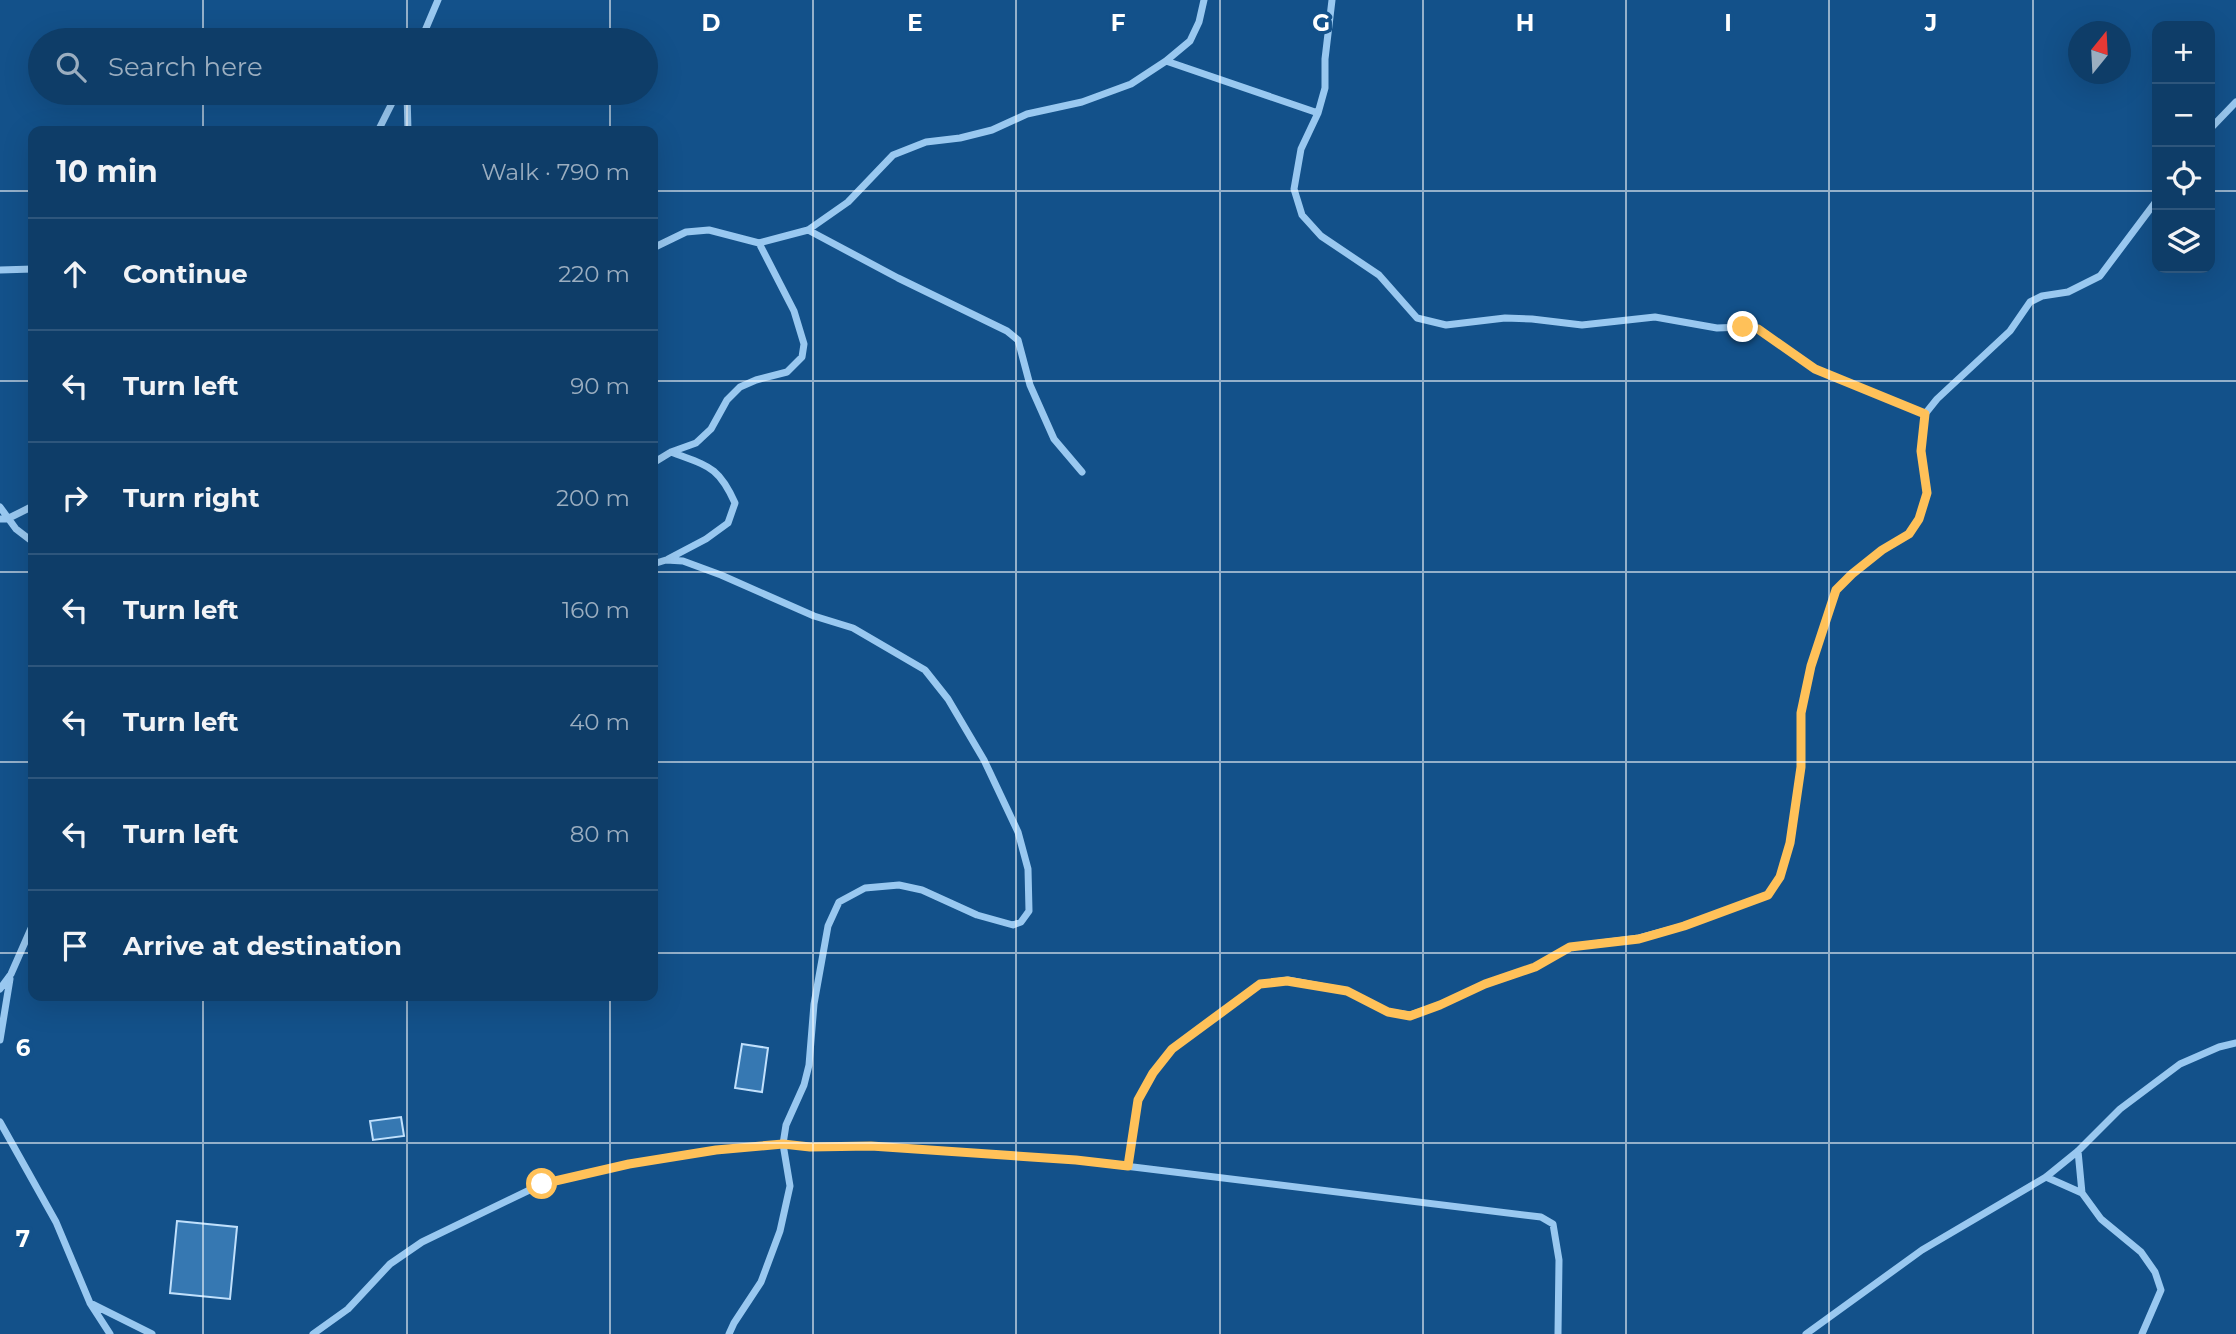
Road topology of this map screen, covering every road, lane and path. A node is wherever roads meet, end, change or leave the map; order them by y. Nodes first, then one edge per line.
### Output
1 (1205, 0) edge
2 (1332, 0) edge
3 (437, 1) edge
4 (426, 28) edge
5 (1166, 61) junction
6 (2236, 102) edge
7 (391, 105) edge
8 (407, 105) edge
9 (1318, 113) junction
10 (2215, 124) edge
11 (380, 126) edge
12 (408, 126) edge
13 (2152, 207) edge
14 (808, 230) junction
15 (759, 243) junction
16 (658, 246) edge
17 (28, 269) edge
18 (0, 270) edge
19 (1925, 414) junction
20 (671, 452) junction
21 (658, 460) edge
22 (1082, 472) dead end
23 (0, 507) edge
24 (28, 508) edge
25 (3, 519) edge
26 (28, 537) edge
27 (666, 560) junction
28 (658, 562) edge
29 (28, 935) edge
30 (11, 974) junction
31 (0, 989) edge
32 (0, 1041) edge
33 (2236, 1043) edge
34 (0, 1122) edge
35 (783, 1144) junction
36 (2077, 1151) junction
37 (1128, 1166) junction
38 (2046, 1177) junction
39 (2082, 1193) junction
40 (90, 1303) junction
41 (110, 1334) edge
42 (152, 1334) edge
43 (313, 1334) edge
44 (729, 1334) edge
45 (1558, 1334) edge
46 (1806, 1334) edge
47 (2142, 1334) edge

1 - 5 street
2 - 9 street
3 - 4 street
5 - 9 street
5 - 14 street
6 - 10 street
7 - 11 street
8 - 12 street
9 - 19 street
13 - 19 street
14 - 15 street
14 - 22 street
15 - 16 street
15 - 20 street
17 - 18 street
19 - 37 street
20 - 21 street
20 - 27 street
23 - 25 street
24 - 25 street
25 - 26 street
27 - 28 street
27 - 35 street
29 - 30 street
30 - 31 street
30 - 32 street
33 - 36 street
34 - 40 street
35 - 37 street
35 - 43 street
35 - 44 street
36 - 38 street
36 - 39 street
37 - 45 street
38 - 39 street
38 - 46 street
39 - 47 street
40 - 41 street
40 - 42 street

